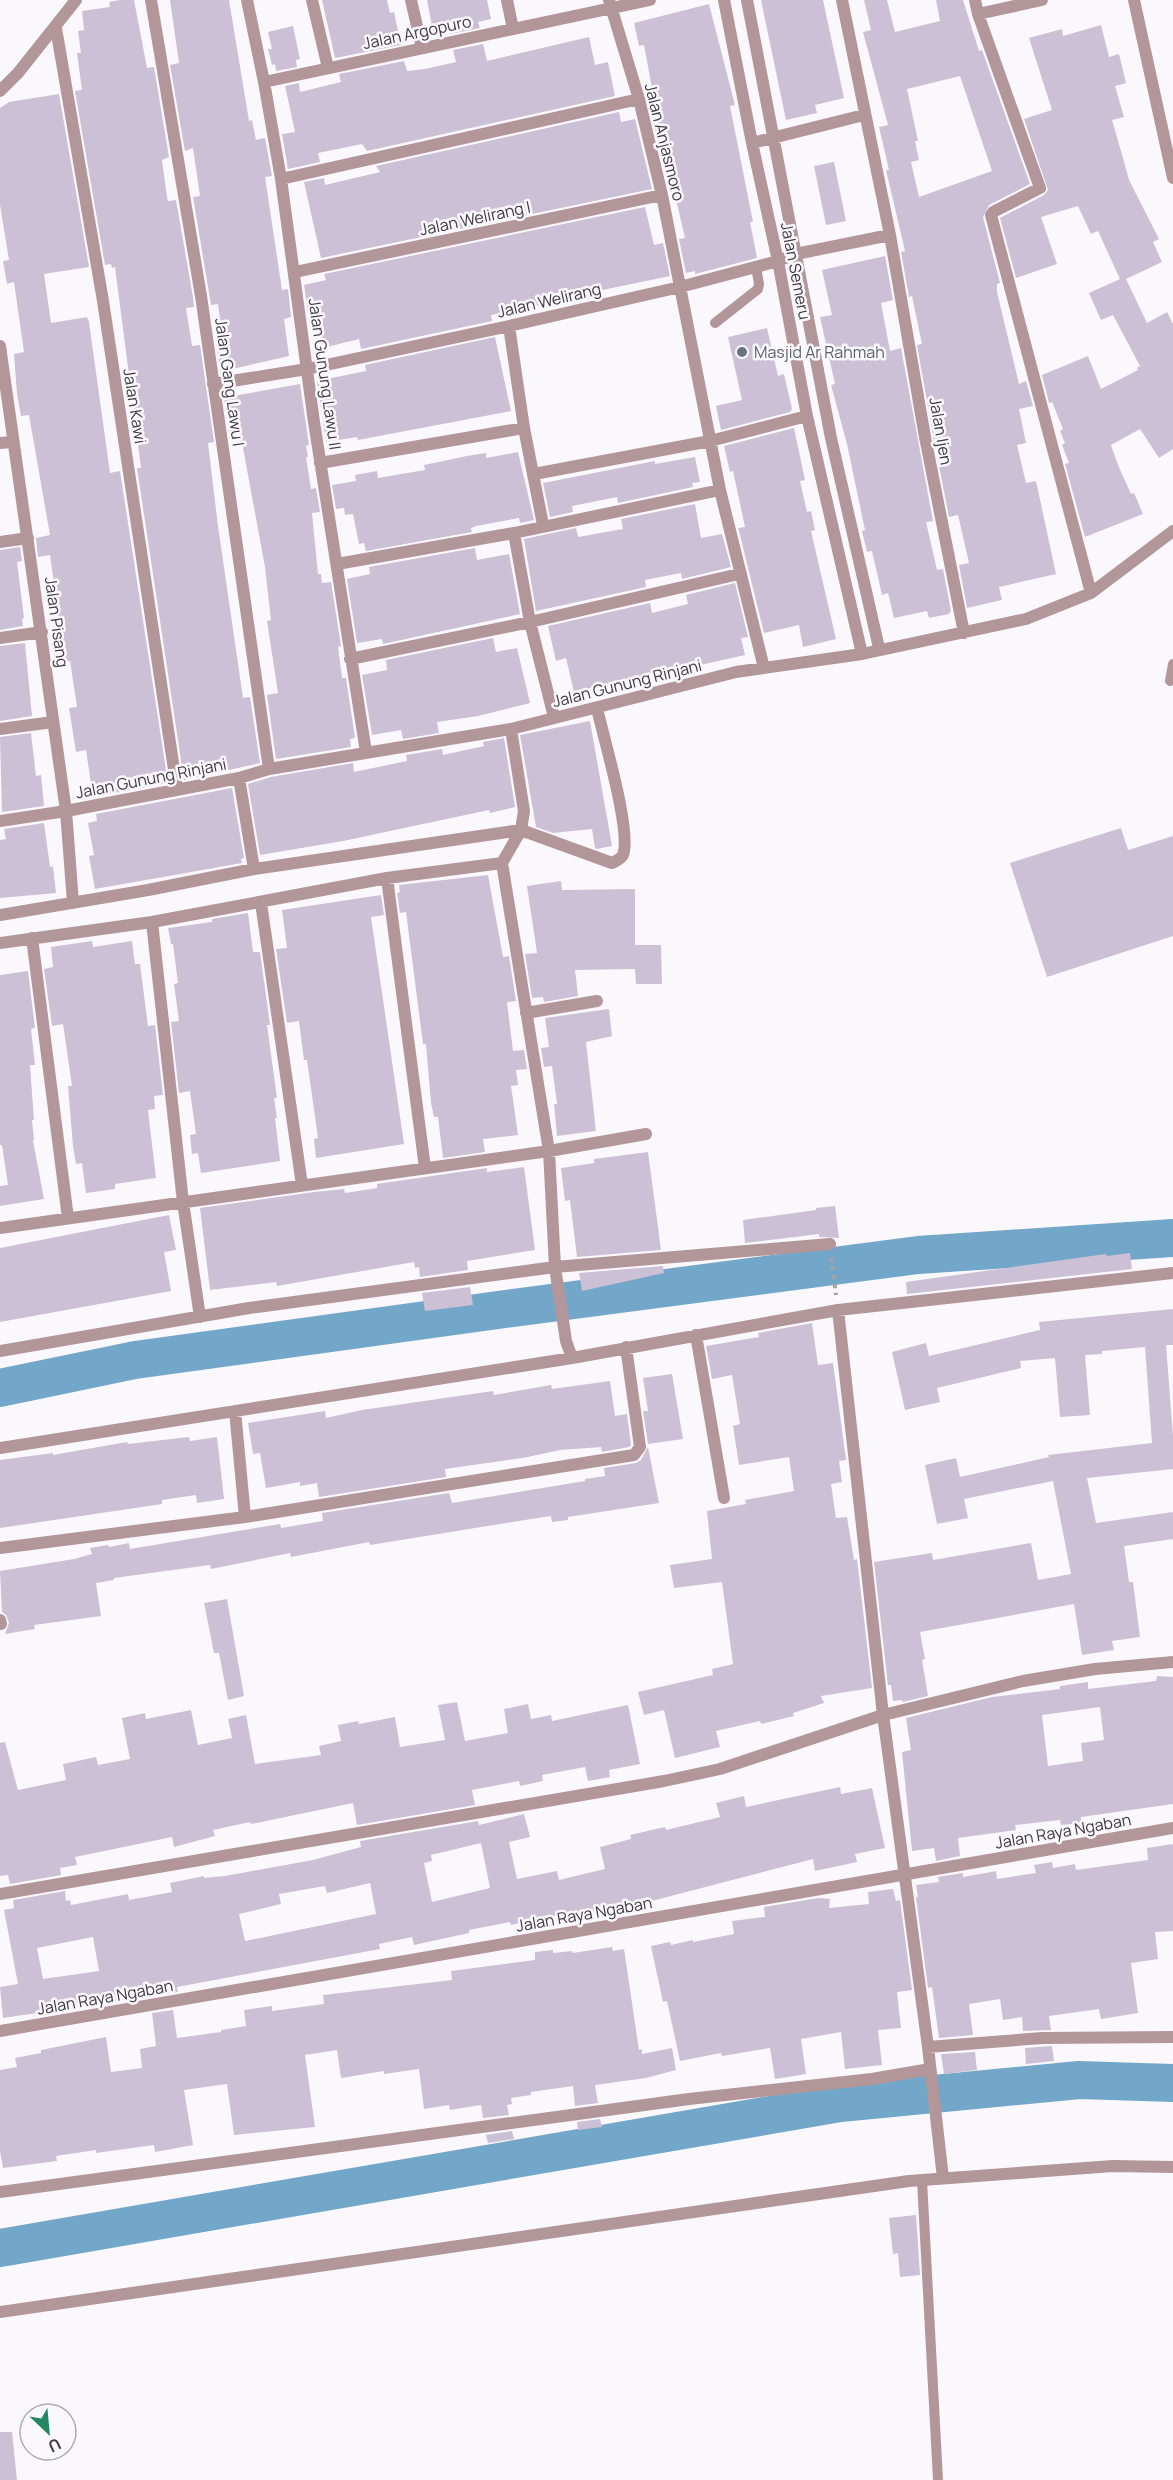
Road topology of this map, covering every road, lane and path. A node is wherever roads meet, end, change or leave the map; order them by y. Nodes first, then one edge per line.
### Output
1 (76, 0) edge
2 (151, 0) edge
3 (247, 0) edge
4 (312, 0) edge
5 (411, 0) edge
6 (507, 0) edge
7 (650, 0) edge
8 (724, 0) edge
9 (747, 0) edge
10 (842, 0) edge
11 (975, 0) edge
12 (1042, 0) edge
13 (1134, 0) edge
14 (609, 4) edge
15 (978, 14) junction
16 (56, 28) junction
17 (513, 29) junction
18 (422, 48) junction
19 (328, 68) junction
20 (264, 82) junction
21 (0, 90) edge
22 (639, 99) junction
23 (864, 115) junction
24 (774, 138) junction
25 (752, 143) junction
26 (1173, 178) edge
27 (281, 179) junction
28 (662, 195) junction
29 (890, 235) junction
30 (796, 254) junction
31 (778, 261) junction
32 (756, 267) junction
33 (295, 272) junction
34 (680, 287) junction
35 (715, 323) dead end
36 (509, 326) junction
37 (0, 351) edge
38 (307, 369) junction
39 (213, 384) junction
40 (807, 416) junction
41 (524, 428) junction
42 (710, 441) junction
43 (6, 443) edge
44 (320, 463) junction
45 (534, 474) junction
46 (720, 490) junction
47 (543, 525) junction
48 (1173, 531) edge
49 (514, 533) junction
50 (28, 538) junction
51 (0, 542) edge
52 (337, 564) junction
53 (739, 574) junction
54 (1090, 593) junction
55 (530, 622) junction
56 (42, 633) junction
57 (964, 633) junction
58 (0, 638) edge
59 (879, 648) junction
60 (862, 654) junction
61 (350, 658) junction
62 (1173, 664) edge
63 (764, 668) junction
64 (1170, 681) dead end
65 (597, 708) junction
66 (554, 717) junction
67 (53, 722) junction
68 (0, 729) edge
69 (511, 729) junction
70 (366, 752) junction
71 (269, 769) junction
72 (239, 778) junction
73 (177, 789) junction
74 (66, 811) junction
75 (0, 821) edge
76 (521, 830) junction
77 (502, 863) junction
78 (254, 869) junction
79 (387, 878) junction
80 (73, 903) junction
81 (261, 903) junction
82 (0, 915) edge
83 (152, 922) junction
84 (32, 938) junction
85 (0, 942) edge
86 (597, 1001) dead end
87 (526, 1013) junction
88 (646, 1134) dead end
89 (549, 1151) junction
90 (425, 1168) junction
91 (302, 1185) junction
92 (183, 1202) junction
93 (68, 1218) junction
94 (0, 1228) edge
95 (830, 1248) joint
96 (555, 1267) junction
97 (1173, 1273) edge
98 (834, 1287) dead end
99 (838, 1310) junction
100 (200, 1317) junction
101 (696, 1335) junction
102 (626, 1347) junction
103 (0, 1351) edge
104 (572, 1358) junction
105 (235, 1410) junction
106 (0, 1448) edge
107 (724, 1498) dead end
108 (245, 1517) junction
109 (0, 1548) edge
110 (1173, 1662) edge
111 (883, 1715) junction
112 (1173, 1828) edge
113 (906, 1875) junction
114 (0, 1894) edge
115 (0, 2031) edge
116 (1173, 2037) edge
117 (928, 2048) junction
118 (931, 2074) junction
119 (1173, 2167) edge
120 (943, 2178) junction
121 (922, 2180) junction
122 (0, 2192) edge
123 (0, 2312) edge
124 (938, 2480) edge

1 - 16 street
2 - 39 street, Jalan Gang Lawu I
3 - 20 street, Jalan Gunung Lawu II
4 - 19 street
5 - 18 street
6 - 17 street
7 - 14 street, Jalan Argopuro
8 - 25 street, Jalan Semeru
9 - 24 street, Jalan Semeru
10 - 23 street, Jalan Ijen
11 - 15 street
12 - 15 street
13 - 26 street
14 - 17 street, Jalan Argopuro
14 - 22 street, Jalan Anjasmoro
15 - 54 street
16 - 21 street
16 - 73 street, Jalan Kawi
17 - 18 street, Jalan Argopuro
18 - 19 street, Jalan Argopuro
19 - 20 street, Jalan Argopuro
20 - 27 street, Jalan Gunung Lawu II
22 - 27 street
22 - 28 street, Jalan Anjasmoro
23 - 24 street
23 - 29 street, Jalan Ijen
24 - 25 street
24 - 30 street, Jalan Semeru
25 - 31 street, Jalan Semeru
27 - 33 street, Jalan Gunung Lawu II
28 - 33 street, Jalan Welirang I
28 - 34 street, Jalan Anjasmoro
29 - 30 street
29 - 57 street, Jalan Ijen
30 - 31 street, Jalan Welirang
30 - 59 street, Jalan Semeru
31 - 32 street, Jalan Welirang
31 - 40 street, Jalan Semeru
32 - 34 street, Jalan Welirang
32 - 35 lane
33 - 38 street, Jalan Gunung Lawu II
34 - 36 street, Jalan Welirang
34 - 42 street, Jalan Anjasmoro
36 - 38 street, Jalan Welirang
36 - 41 street
37 - 43 street, Jalan Pisang
38 - 39 street, Jalan Welirang
38 - 44 street, Jalan Gunung Lawu II
39 - 71 street, Jalan Gang Lawu I
40 - 42 street
40 - 60 street, Jalan Semeru
41 - 44 street
41 - 45 street
42 - 45 street
42 - 46 street, Jalan Anjasmoro
43 - 50 street, Jalan Pisang
44 - 52 street, Jalan Gunung Lawu II
45 - 47 street
46 - 47 street
46 - 53 street, Jalan Anjasmoro
47 - 49 street
48 - 54 street, Jalan Gunung Rinjani
49 - 52 street
49 - 55 street
50 - 51 street
50 - 56 street, Jalan Pisang
52 - 61 street, Jalan Gunung Lawu II
53 - 55 street
53 - 63 street, Jalan Anjasmoro
54 - 57 street, Jalan Gunung Rinjani
55 - 61 street
55 - 66 street
56 - 58 street
56 - 67 street, Jalan Pisang
57 - 59 street, Jalan Gunung Rinjani
59 - 60 street, Jalan Gunung Rinjani
60 - 63 street, Jalan Gunung Rinjani
61 - 70 street, Jalan Gunung Lawu II
62 - 64 lane
63 - 65 street, Jalan Gunung Rinjani
65 - 66 street, Jalan Gunung Rinjani
65 - 76 street
66 - 69 street, Jalan Gunung Rinjani
67 - 68 street
67 - 74 street, Jalan Pisang
69 - 70 street, Jalan Gunung Rinjani
69 - 76 street
70 - 71 street, Jalan Gunung Rinjani
71 - 72 street, Jalan Gunung Rinjani
72 - 73 street, Jalan Gunung Rinjani
72 - 78 street
73 - 74 street, Jalan Gunung Rinjani
74 - 75 street, Jalan Gunung Rinjani
74 - 80 street, Jalan Pisang
76 - 77 street
76 - 78 street
77 - 79 street
77 - 87 street
78 - 80 street
79 - 81 street
79 - 90 street
80 - 82 street
81 - 83 street
81 - 91 street
83 - 84 street
83 - 92 street
84 - 85 street
84 - 93 street
86 - 87 street
87 - 89 street
88 - 89 street
89 - 90 street
89 - 96 street
90 - 91 street
91 - 92 street
92 - 93 street
92 - 100 street
93 - 94 street
95 - 96 street
95 - 98 path
96 - 100 street
96 - 104 street
97 - 99 street
99 - 101 street
99 - 111 street
100 - 103 street
101 - 102 street
101 - 107 street
102 - 104 street
102 - 108 street
104 - 105 street
105 - 106 street
105 - 108 street
108 - 109 street
110 - 111 street
111 - 113 street
111 - 114 street
112 - 113 street, Jalan Raya Ngaban
113 - 115 street, Jalan Raya Ngaban
113 - 117 street
116 - 117 street
117 - 118 street
118 - 120 street
118 - 122 street
119 - 120 street
120 - 121 street
121 - 123 street
121 - 124 lane

